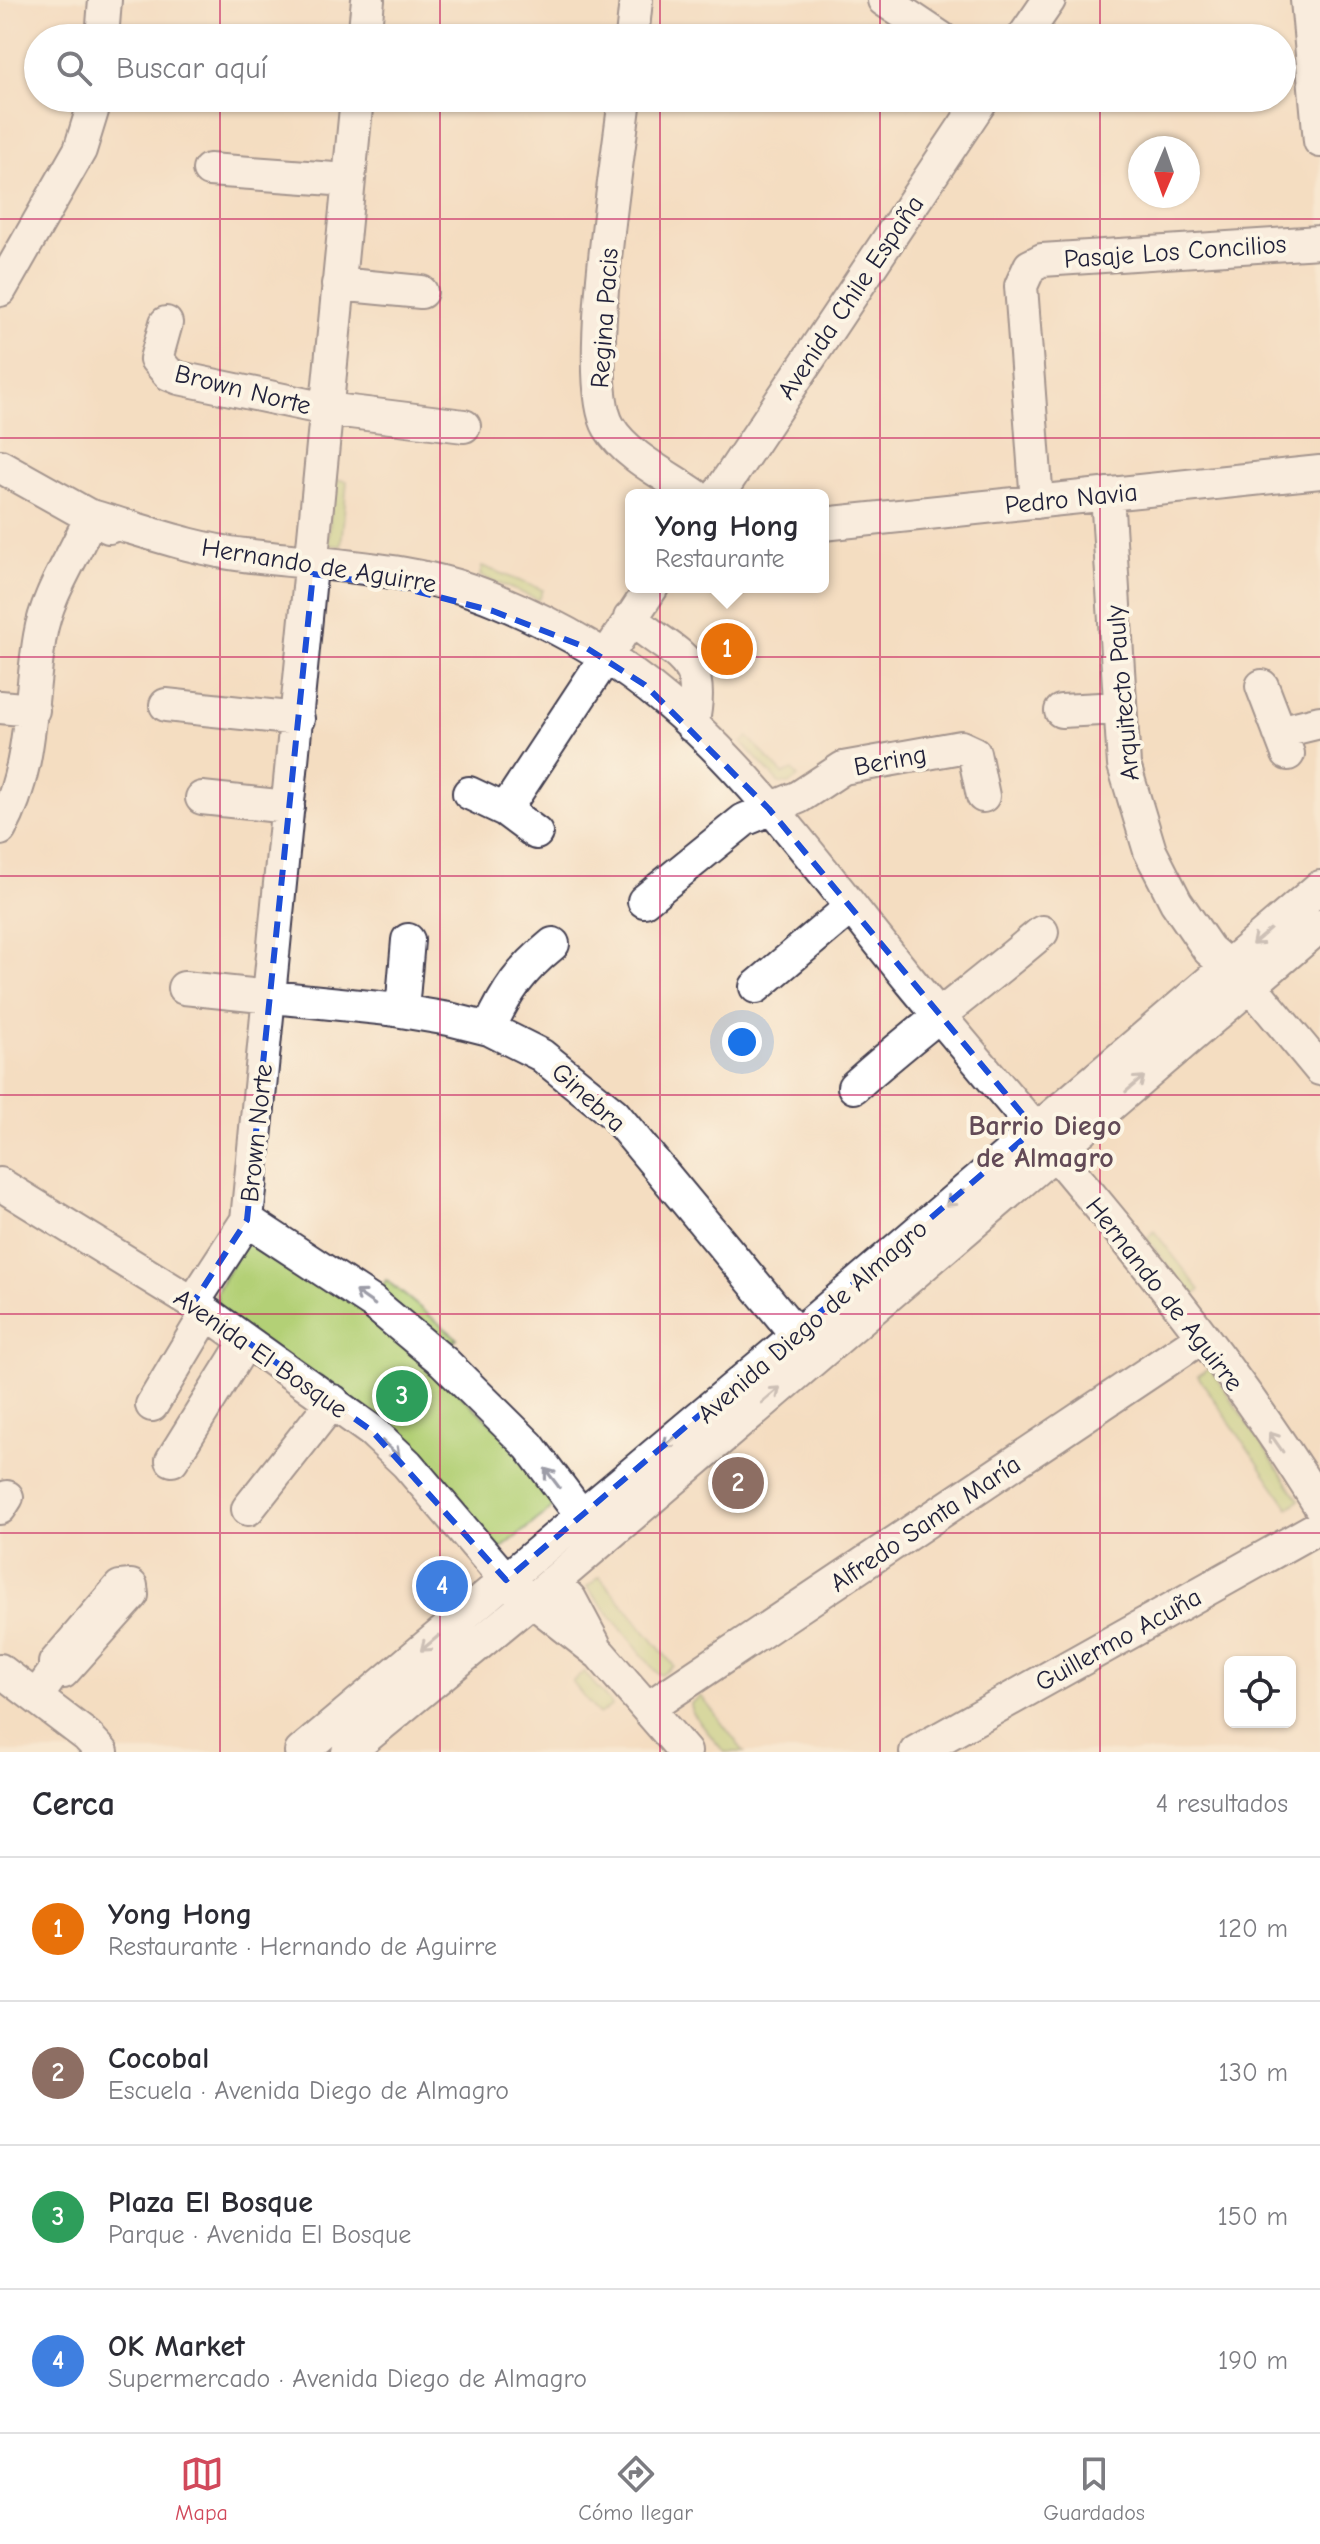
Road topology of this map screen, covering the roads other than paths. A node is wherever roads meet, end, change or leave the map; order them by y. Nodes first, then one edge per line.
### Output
1 (105, 0) edge
2 (368, 0) edge
3 (636, 0) edge
4 (884, 0) edge
5 (1049, 0) edge
6 (1307, 0) edge
7 (103, 24) edge
8 (365, 24) edge
9 (633, 24) edge
10 (920, 24) edge
11 (1033, 24) edge
12 (92, 112) edge
13 (355, 112) edge
14 (623, 112) edge
15 (974, 112) edge
16 (1320, 141) edge
17 (209, 170) dead end
18 (348, 180) junction
19 (1320, 242) edge
20 (338, 284) junction
21 (0, 290) edge
22 (421, 292) dead end
23 (166, 323) dead end
24 (326, 409) junction
25 (464, 426) dead end
26 (0, 466) edge
27 (1320, 472) edge
28 (686, 489) edge
29 (722, 489) edge
30 (1107, 494) junction
31 (1037, 502) junction
32 (91, 516) junction
33 (829, 523) edge
34 (313, 568) junction
35 (648, 593) edge
36 (630, 618) junction
37 (596, 653) junction
38 (1262, 686) dead end
39 (166, 705) dead end
40 (0, 707) edge
41 (1120, 708) junction
42 (33, 710) junction
43 (1061, 711) dead end
44 (298, 719) junction
45 (1320, 722) edge
46 (692, 726) junction
47 (469, 793) dead end
48 (983, 796) dead end
49 (202, 798) dead end
50 (288, 807) junction
51 (769, 809) junction
52 (505, 810) junction
53 (0, 829) edge
54 (536, 833) dead end
55 (1320, 887) edge
56 (644, 901) dead end
57 (851, 907) junction
58 (1320, 926) edge
59 (1042, 932) dead end
60 (408, 940) dead end
61 (553, 944) dead end
62 (1238, 977) junction
63 (756, 987) dead end
64 (184, 988) dead end
65 (269, 995) junction
66 (402, 1011) junction
67 (940, 1015) junction
68 (489, 1029) junction
69 (1320, 1069) edge
70 (854, 1087) dead end
71 (1045, 1141) junction
72 (0, 1184) edge
73 (247, 1220) junction
74 (200, 1308) junction
75 (1202, 1337) junction
76 (246, 1341) junction
77 (807, 1346) junction
78 (333, 1401) junction
79 (152, 1405) dead end
80 (172, 1460) dead end
81 (1320, 1506) edge
82 (248, 1509) dead end
83 (1320, 1526) edge
84 (590, 1528) junction
85 (506, 1580) junction
86 (542, 1592) junction
87 (0, 1670) edge
88 (648, 1708) junction
89 (102, 1752) edge
90 (301, 1752) edge
91 (348, 1752) edge
92 (685, 1752) edge
93 (916, 1752) edge

1 - 7 street
2 - 8 street
3 - 9 street
4 - 10 street
5 - 11 street
6 - 16 street
12 - 21 street
13 - 18 street, Brown Norte
14 - 28 street, Regina Pacis
15 - 29 street, Avenida Chile España
17 - 18 street
18 - 20 street, Brown Norte
19 - 31 street, Pasaje Los Concilios
20 - 22 street
20 - 24 street, Brown Norte
23 - 24 street, Brown Norte
24 - 25 street, Brown Norte
24 - 34 street, Brown Norte
26 - 32 street, Hernando de Aguirre
27 - 30 street, Pedro Navia
30 - 31 street, Pedro Navia
30 - 41 street, Arquitecto Pauly
31 - 33 street, Pedro Navia
32 - 34 street, Hernando de Aguirre
32 - 42 street
34 - 37 street, Hernando de Aguirre
34 - 44 street, Brown Norte
35 - 36 street
36 - 37 street
36 - 46 street
37 - 46 street, Hernando de Aguirre
37 - 52 street
38 - 45 street
39 - 44 street
40 - 42 street
41 - 43 street
41 - 62 street, Arquitecto Pauly
42 - 53 street
44 - 50 street, Brown Norte
46 - 51 street, Hernando de Aguirre
47 - 52 street
48 - 51 street, Bering
49 - 50 street
50 - 65 street, Brown Norte
51 - 56 street
51 - 57 street, Hernando de Aguirre
52 - 54 street
55 -> 62 street, Avenida Diego de Almagro
57 - 63 street
57 - 67 street, Hernando de Aguirre
58 - 62 street, Avenida Diego de Almagro
59 - 67 street
60 - 66 street
61 - 68 street
62 - 69 street, Arquitecto Pauly
62 - 71 street, Avenida Diego de Almagro
64 - 65 street
65 - 66 street, Ginebra
65 - 73 street, Brown Norte
66 - 68 street, Ginebra
67 - 70 street
67 - 71 street, Hernando de Aguirre
68 - 77 street, Ginebra
71 - 75 street, Hernando de Aguirre
71 - 77 street, Avenida Diego de Almagro
72 - 74 street, Avenida El Bosque
73 - 74 street, Brown Norte
84 -> 73 street
74 - 76 street, Avenida El Bosque
74 - 79 street, Brown Norte
81 -> 75 street, Hernando de Aguirre
75 - 88 street, Alfredo Santa María
76 - 78 street, Avenida El Bosque
76 - 80 street
77 - 84 street, Avenida Diego de Almagro
78 - 82 street
78 -> 85 street, Avenida El Bosque
83 - 93 street, Guillermo Acuña
84 - 85 street, Avenida Diego de Almagro
84 - 86 street, Avenida Diego de Almagro
85 - 86 street, Avenida El Bosque
85 -> 90 street, Avenida Diego de Almagro
86 - 88 street, Avenida El Bosque
86 - 91 street, Avenida Diego de Almagro
87 - 89 street
88 - 92 street, Avenida El Bosque

